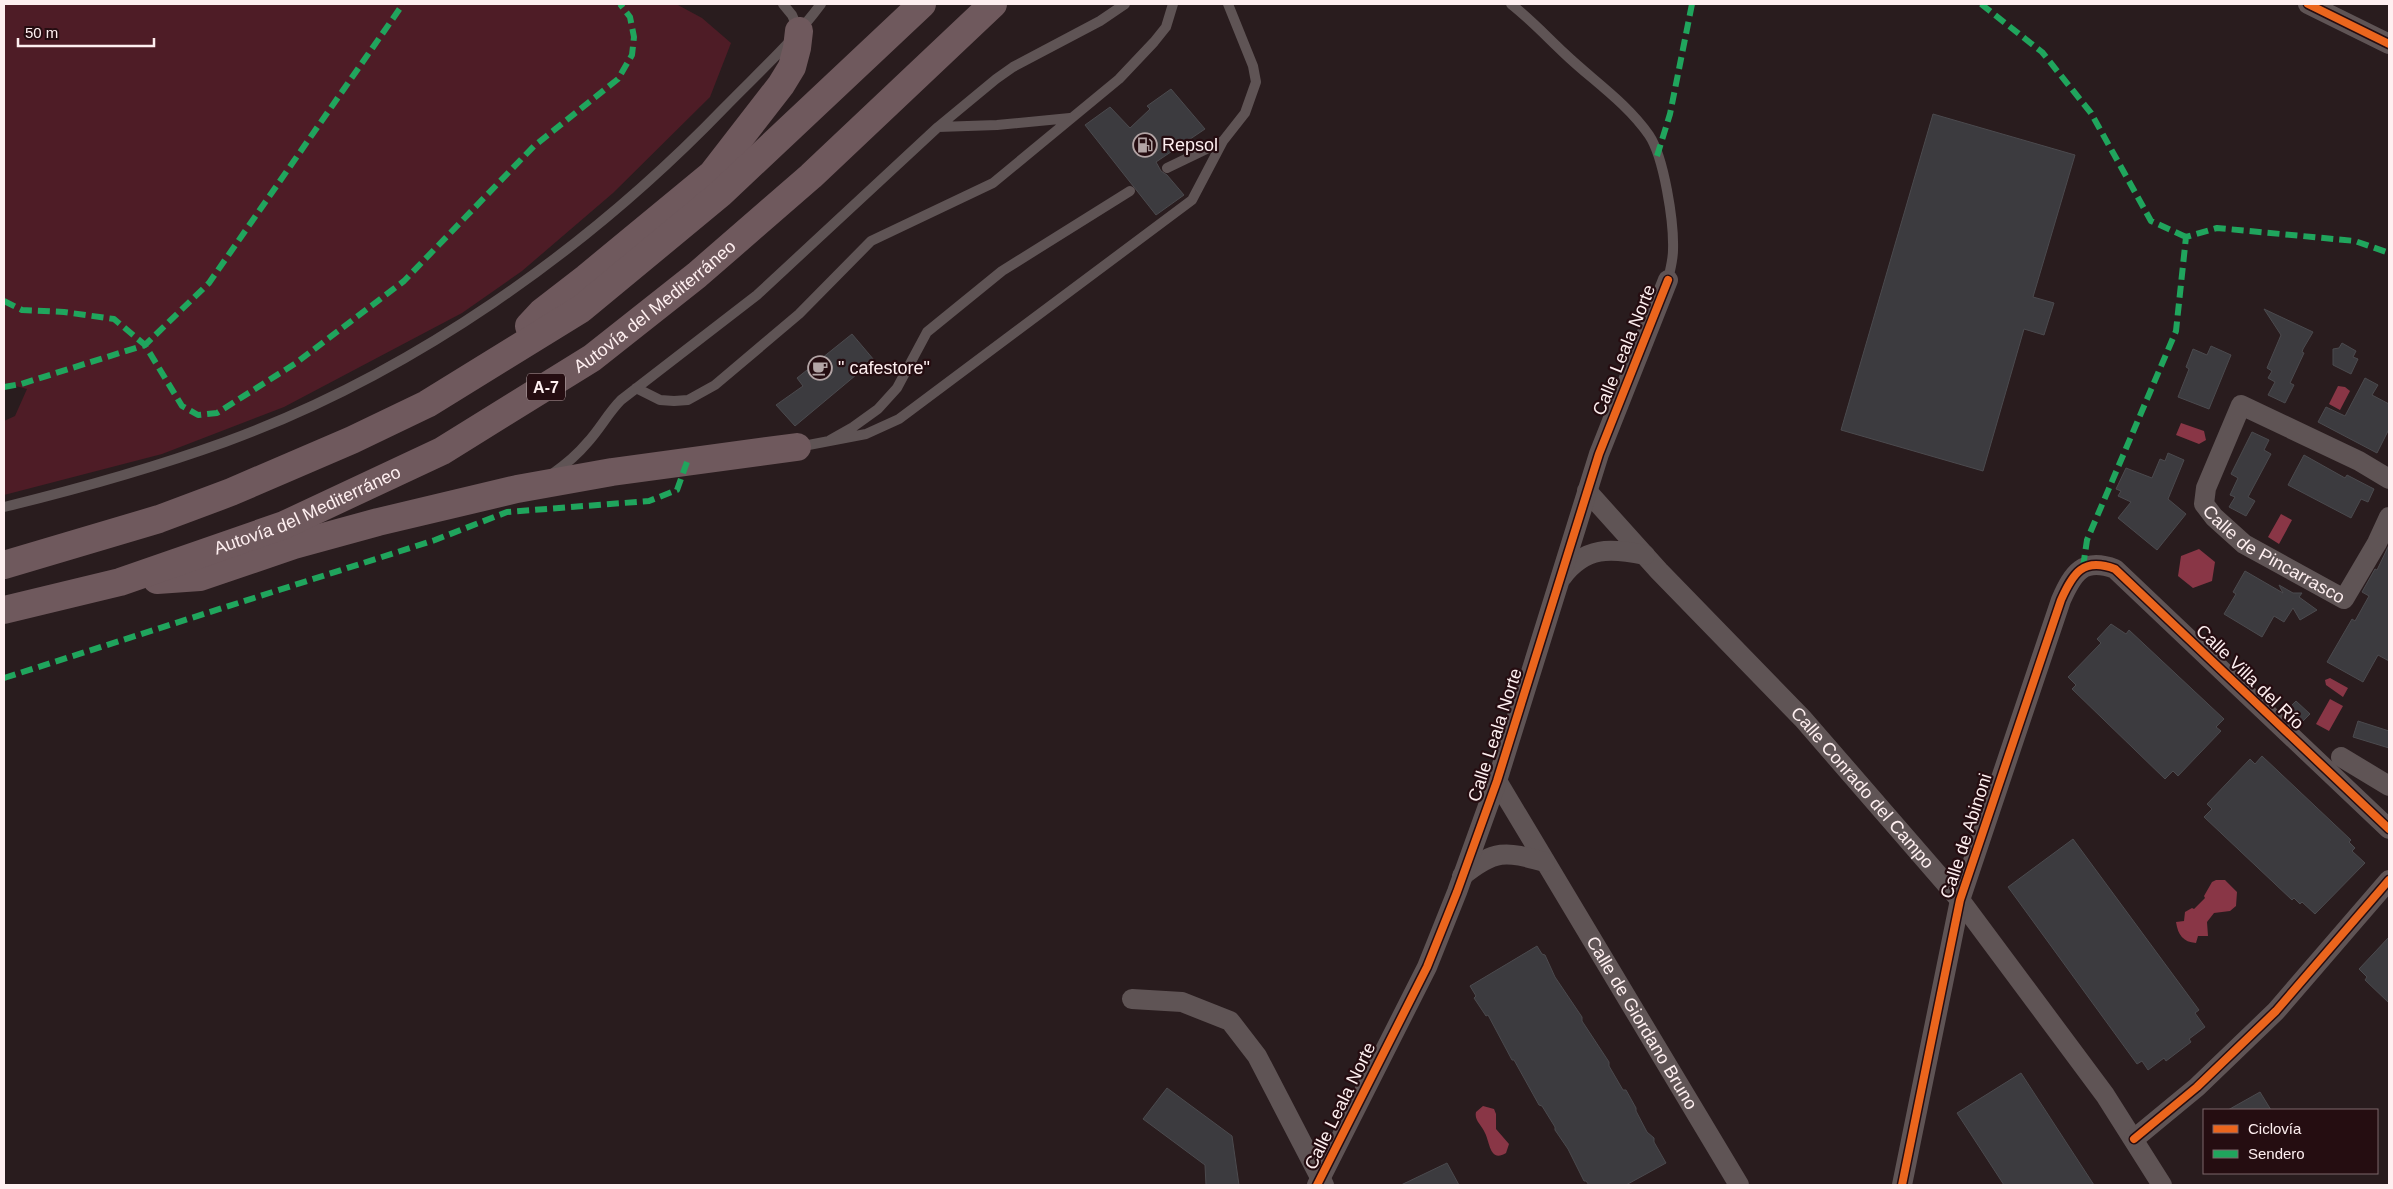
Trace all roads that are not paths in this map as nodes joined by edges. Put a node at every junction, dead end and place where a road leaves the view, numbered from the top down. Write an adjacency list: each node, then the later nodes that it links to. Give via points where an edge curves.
1 (783, 4): 11 (lane, via 792,15)
2 (808, 4): 11 (lane)
3 (821, 4): 11 (lane)
4 (922, 4): 19 (highway, via 720,194 581,308)
5 (993, 4): 33 (highway, Autovía del Mediterráneo / A-7, via 811,176 697,275 592,358 442,451 359,492 284,525)
6 (1125, 4): 14 (lane, via 1100,21 1013,67)
7 (1173, 4): 13 (lane, via 1166,27 1154,42 1118,80)
8 (1228, 4): 15 (lane, via 1253,66 1256,82 1245,113)
9 (1511, 4): 18 (lane, via 1626,108 1650,136 1663,173 1671,212 1674,251)
10 (2308, 4): 12 (street)
11 (806, 23): 19 (highway, via 792,67 781,85 712,174 542,312); 26 (lane, via 676,158 613,213 506,295 438,337 381,371 227,441 146,468)
12 (2389, 44)
13 (1070, 118): 14 (lane, via 997,126); 20 (lane, via 993,183 871,241 799,314 715,385 688,400 674,401 660,400)
14 (938, 127): 20 (lane, via 756,295)
15 (1223, 141): 16 (lane); 21 (lane, via 1192,200 1171,216 899,419 866,434)
16 (1167, 168)
17 (1130, 191): 21 (lane, via 1002,271 927,332 897,388 878,409 853,428)
18 (1668, 280): 25 (street, Calle Leala Norte)
19 (493, 363): 30 (highway, via 426,404 231,492 159,520)
20 (636, 388): 24 (lane, via 612,409 588,443 571,460 551,475)
21 (827, 441): 22 (lane)
22 (797, 447): 24 (highway, via 764,454 612,472)
23 (2389, 479): 28 (street, Calle de Pincarrasco, via 2359,461 2241,405 2206,488 2204,504 2244,544 2344,599)
24 (517, 490): 33 (highway, via 294,545 200,577)
25 (1587, 491): 29 (street, Calle Conrado del Campo); 32 (street, Calle Leala Norte)
26 (4, 507)
27 (2389, 517): 28 (street, Calle de Pincarrasco)
28 (2383, 547)
29 (1645, 556): 32 (street, via 1616,549 1590,553 1567,570); 42 (street, Calle Conrado del Campo, via 1802,720)
30 (4, 565)
31 (2083, 567): 38 (street, Calle Villa del Río, via 2102,564 2115,569); 42 (street, Calle de Abinoni, via 2071,578 2061,600)
32 (1559, 581): 36 (street, Calle Leala Norte)
33 (120, 582): 34 (highway, Autovía del Mediterráneo / A-7)
34 (4, 610)
35 (2341, 757): 37 (street)
36 (1497, 781): 39 (street, Calle de Giordano Bruno); 40 (street, Calle Leala Norte)
37 (2389, 786)
38 (2389, 829)
39 (1545, 862): 40 (street, via 1512,853 1499,854); 46 (street, Calle de Giordano Bruno)
40 (1462, 876): 45 (street, Calle Leala Norte, via 1427,967 1338,1142)
41 (2389, 880): 44 (street, via 2276,1011 2198,1087)
42 (1960, 900): 44 (street, Calle Conrado del Campo); 47 (street, Calle de Abinoni)
43 (1132, 999): 45 (street, via 1182,1002 1230,1020 1257,1056)
44 (2134, 1139): 48 (street, Calle Conrado del Campo)
45 (1321, 1183)
46 (1733, 1183)
47 (1902, 1185)
48 (2162, 1185)

